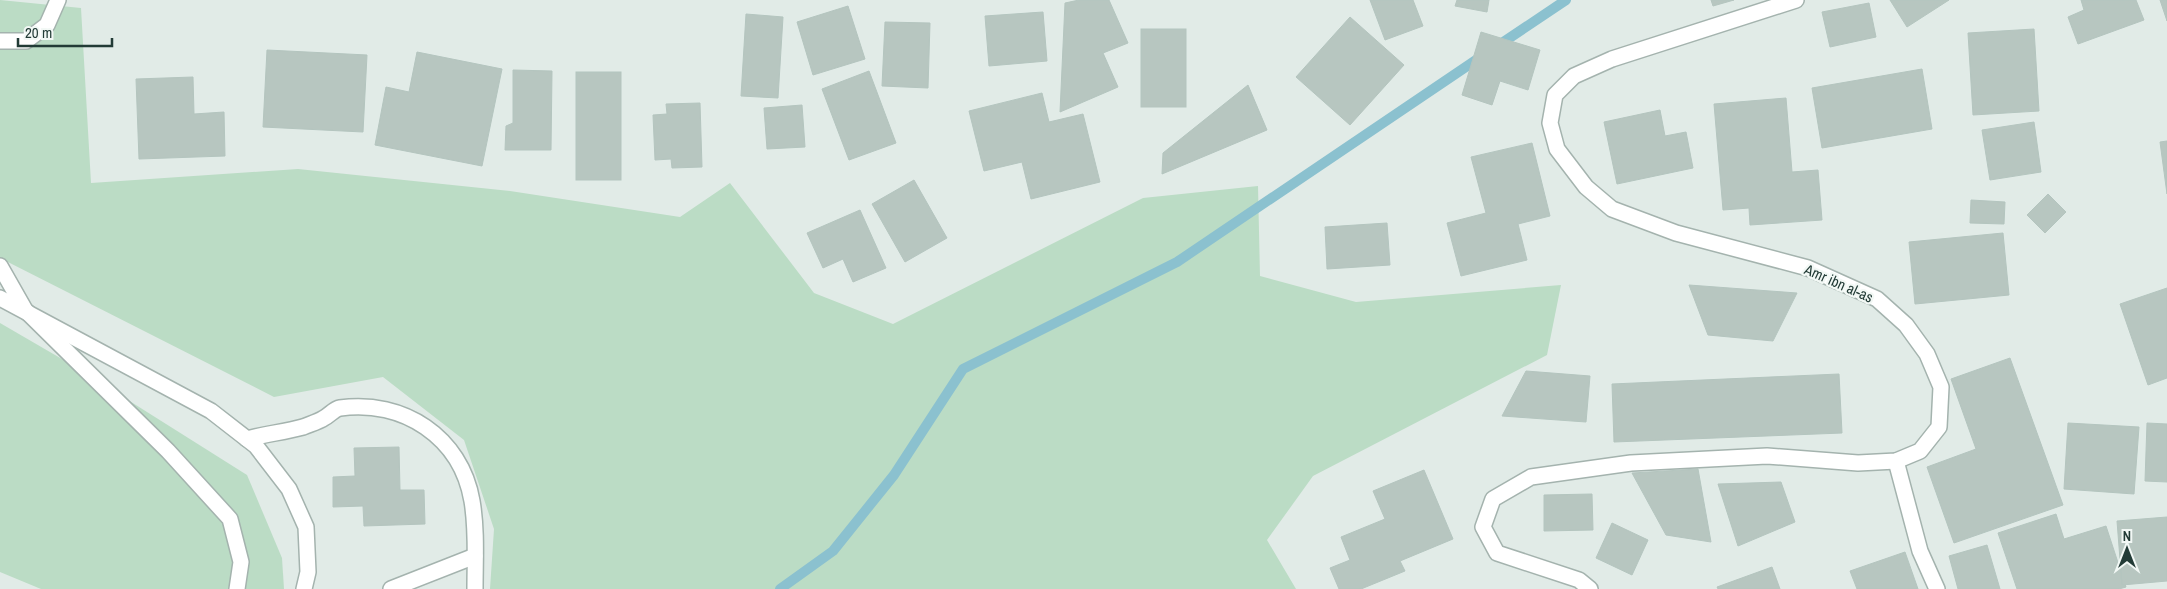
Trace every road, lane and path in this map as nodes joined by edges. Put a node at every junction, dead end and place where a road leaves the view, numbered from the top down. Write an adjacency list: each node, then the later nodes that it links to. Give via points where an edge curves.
1 (58, 0): 3 (street, via 47,25 26,41)
2 (1796, 0): 8 (street, Amr ibn al-as, via 1612,59 1574,76 1555,95 1550,123 1557,150 1586,188 1612,209 1676,233 1808,268 1877,299 1906,325 1927,354 1941,387 1939,428 1920,451)
3 (0, 41)
4 (0, 266): 6 (street)
5 (0, 298): 6 (street)
6 (25, 310): 7 (street, via 211,411); 10 (street, via 168,451 230,519 241,562)
7 (247, 439): 9 (street, via 302,427 337,409 382,408 406,414 435,434 459,463 472,500); 11 (street, via 289,489 306,527 308,572)
8 (1896, 461): 14 (street, Amr ibn al-as, via 1858,463 1767,456 1631,463 1531,478 1493,499 1483,527 1497,554 1579,580); 15 (street, via 1920,551)
9 (475, 556): 12 (street); 13 (street)
10 (237, 589)
11 (304, 589)
12 (391, 589)
13 (475, 589)
14 (1590, 589)
15 (1937, 589)

